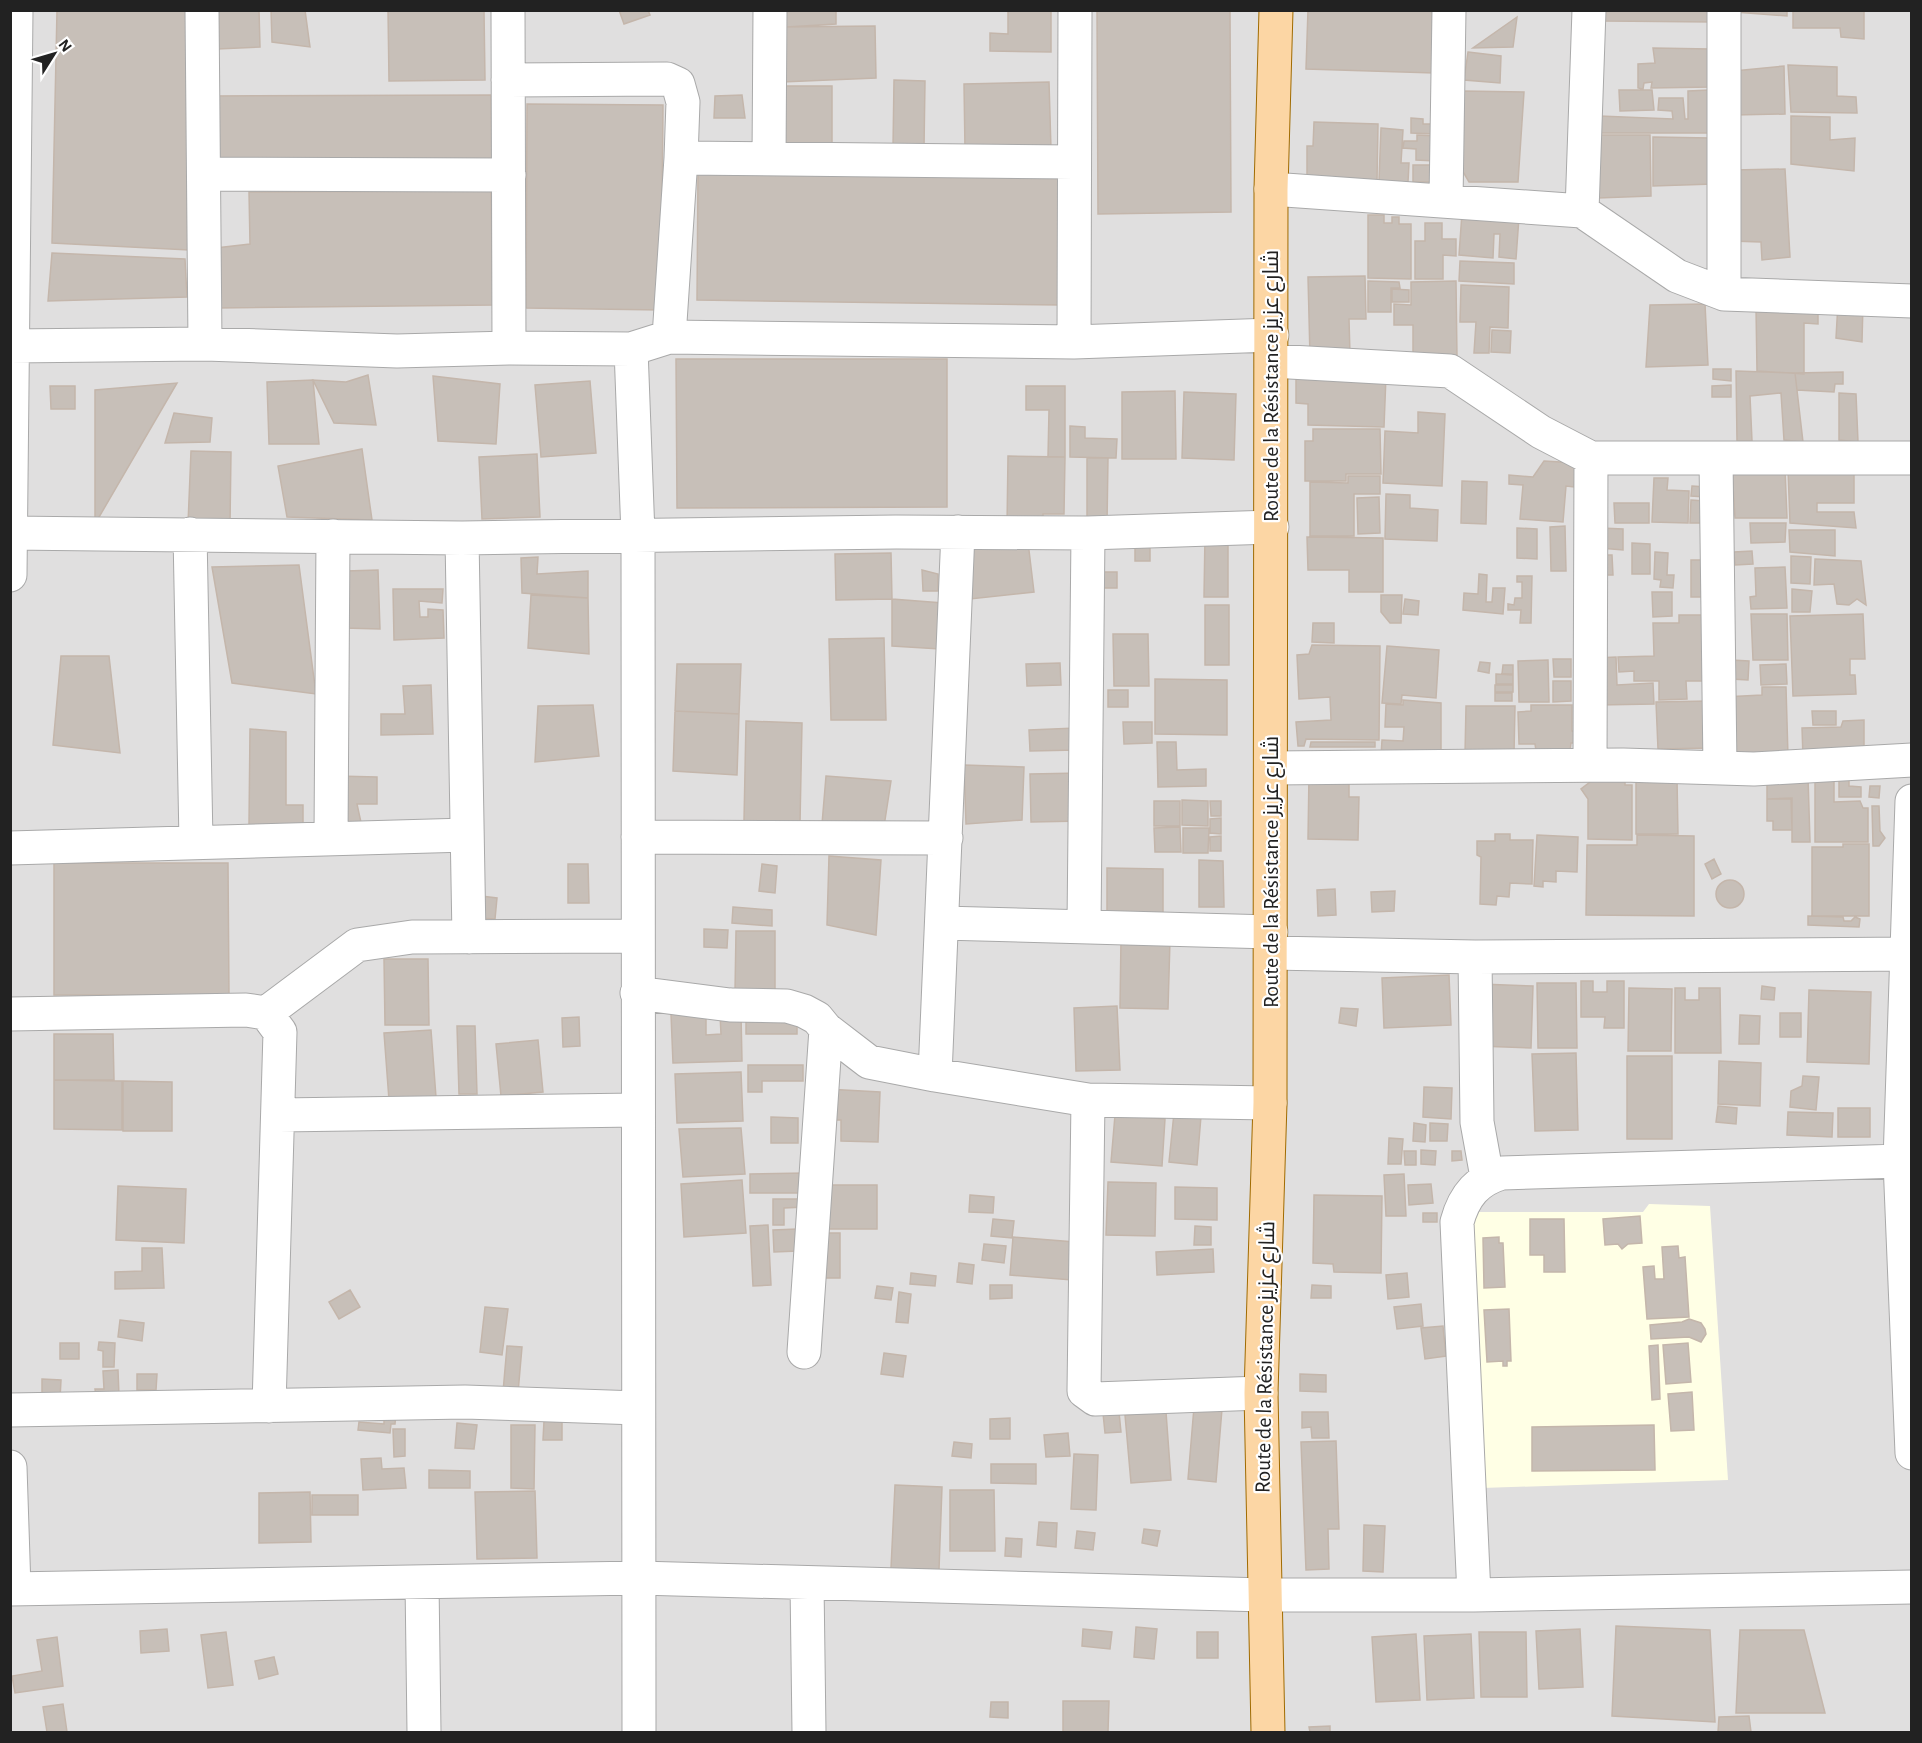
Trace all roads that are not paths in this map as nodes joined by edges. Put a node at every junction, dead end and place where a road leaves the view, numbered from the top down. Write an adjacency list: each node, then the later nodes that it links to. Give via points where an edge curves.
1 (16, 10): 24 (street)
2 (202, 10): 14 (street)
3 (508, 10): 10 (street)
4 (770, 10): 12 (street)
5 (1075, 10): 13 (street)
6 (1276, 10): 16 (main road, Route de la Résistance شارع عزيز)
7 (1449, 10): 17 (street)
8 (1589, 10): 18 (street)
9 (1724, 10): 19 (street)
10 (508, 80): 11 (street, via 667,79 678,84 683,102); 15 (street)
11 (681, 158): 12 (street); 21 (street)
12 (769, 159): 13 (street)
13 (1074, 162): 22 (street)
14 (204, 174): 15 (street); 23 (street)
15 (509, 175): 25 (street)
16 (1271, 189): 17 (street); 26 (main road, Route de la Résistance شارع عزيز)
17 (1446, 201): 18 (street)
18 (1582, 211): 19 (street, via 1677,276)
19 (1724, 294): 20 (street)
20 (1911, 301)
21 (669, 337): 22 (street); 27 (street)
22 (1074, 342): 26 (street)
23 (205, 344): 24 (street); 25 (street, via 397,351)
24 (11, 346): 34 (street)
25 (508, 348): 27 (street)
26 (1272, 348): 30 (street, via 1450,371 1541,432); 31 (main road, Route de la Résistance شارع عزيز)
27 (631, 349): 36 (street)
28 (1716, 458): 29 (street); 30 (street); 43 (street)
29 (1911, 458)
30 (1591, 459): 41 (street)
31 (1272, 527): 33 (street); 42 (main road, Route de la Résistance شارع عزيز)
32 (958, 532): 33 (street); 36 (street); 48 (street)
33 (1088, 532): 52 (street)
34 (11, 533): 35 (street); 39 (street)
35 (190, 534): 37 (street); 49 (street)
36 (638, 535): 38 (street); 47 (street)
37 (333, 537): 38 (street); 46 (street)
38 (462, 538): 45 (street)
39 (10, 575)
40 (1911, 760): 43 (street)
41 (1590, 765): 42 (street); 43 (street)
42 (1271, 768): 55 (main road, Route de la Résistance شارع عزيز)
43 (1720, 768)
44 (1911, 801): 56 (street)
45 (467, 835): 46 (street); 54 (street)
46 (331, 837): 49 (street)
47 (638, 837): 48 (street); 53 (street)
48 (946, 838): 51 (street)
49 (196, 841): 50 (street)
50 (10, 848)
51 (942, 923): 52 (street); 62 (street)
52 (1084, 927): 55 (street)
53 (637, 936): 54 (street); 58 (street)
54 (469, 937): 59 (street, via 412,937 357,945)
55 (1272, 943): 57 (street); 64 (main road, Route de la Résistance شارع عزيز)
56 (1909, 954): 57 (street); 67 (street)
57 (1474, 957): 68 (street, via 1477,1122)
58 (637, 993): 61 (street, via 730,1005 787,1006 817,1018); 65 (street)
59 (266, 1012): 60 (street); 66 (street, via 280,1032)
60 (10, 1014)
61 (826, 1029): 62 (street, via 869,1062); 69 (street)
62 (935, 1075): 63 (street)
63 (1088, 1100): 64 (street); 70 (street, via 1084,1391 1095,1399)
64 (1270, 1103): 70 (main road, Route de la Résistance شارع عزيز)
65 (637, 1110): 66 (street); 72 (street)
66 (279, 1114): 71 (street)
67 (1900, 1161): 68 (street, via 1502,1173); 74 (street)
68 (1487, 1177): 81 (street, via 1466,1198 1457,1222)
69 (804, 1352)
70 (1261, 1393): 82 (main road, Route de la Résistance شارع عزيز)
71 (269, 1406): 72 (street, via 465,1402); 73 (street)
72 (638, 1408): 76 (street)
73 (10, 1410)
74 (1911, 1453)
75 (10, 1467): 80 (street)
76 (639, 1578): 77 (street); 78 (street); 84 (street)
77 (422, 1582): 80 (street); 83 (street)
78 (807, 1583): 82 (street); 85 (street)
79 (1911, 1587): 81 (street)
80 (12, 1589)
81 (1474, 1594): 82 (street)
82 (1265, 1595): 86 (main road, Route de la Résistance شارع عزيز)
83 (424, 1732)
84 (639, 1732)
85 (809, 1732)
86 (1268, 1732)

